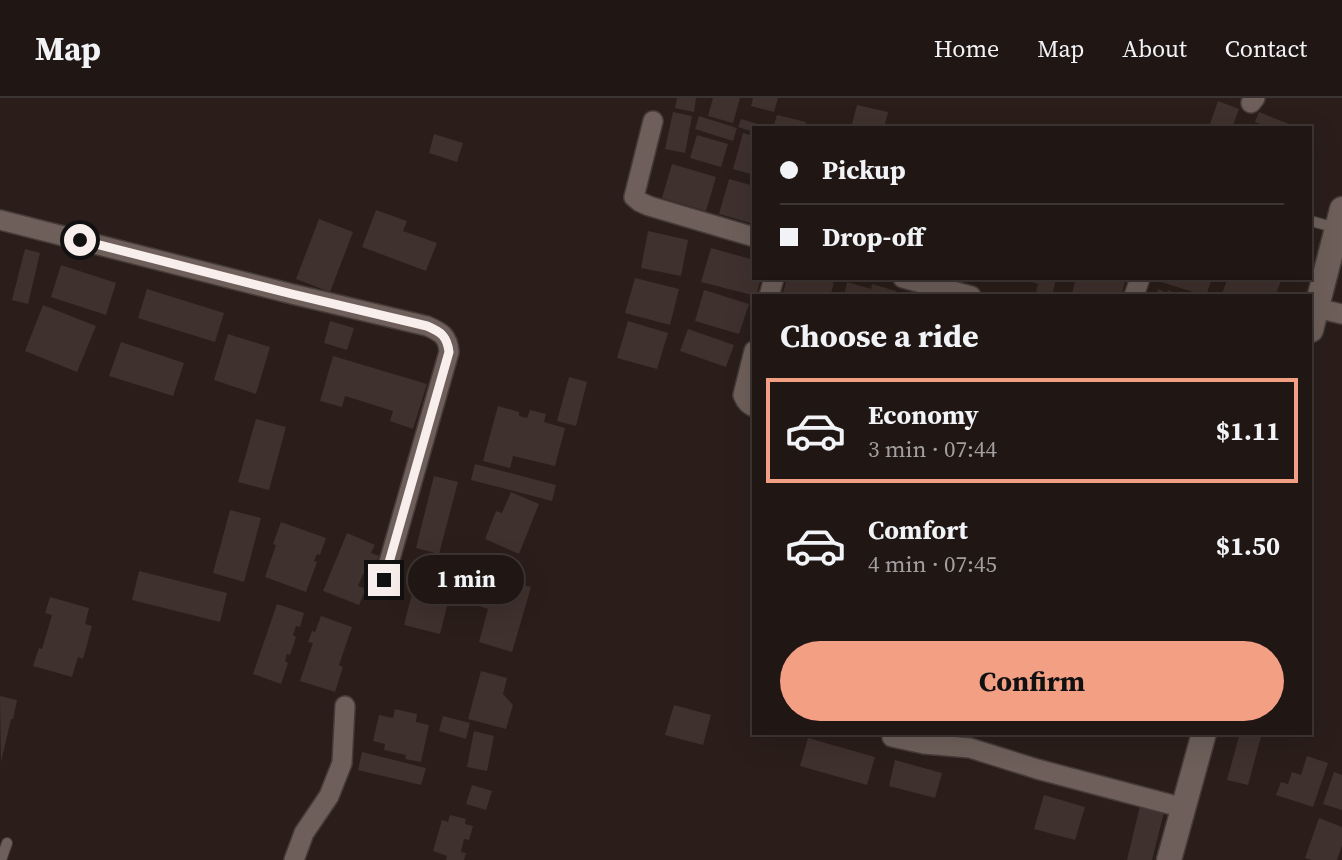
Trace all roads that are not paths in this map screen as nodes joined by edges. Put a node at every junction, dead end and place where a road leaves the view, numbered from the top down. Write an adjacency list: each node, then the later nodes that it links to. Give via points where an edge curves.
1 (653, 121): 5 (street, via 634,197 649,206)
2 (1339, 219): 4 (lane); 9 (street)
3 (0, 220): 12 (street, via 440,331 449,352)
4 (1312, 221)
5 (752, 236)
6 (911, 280): 7 (street)
7 (963, 294)
8 (1342, 314): 9 (street)
9 (1314, 319)
10 (752, 359): 11 (street, via 743,395)
11 (752, 406)
12 (384, 580)
13 (345, 706): 19 (street, via 342,763)
14 (1203, 735): 16 (street)
15 (892, 737): 16 (street, via 970,748)
16 (1184, 808): 20 (street)
17 (7, 843): 18 (lane)
18 (1, 860)
19 (294, 860)
20 (1169, 860)

